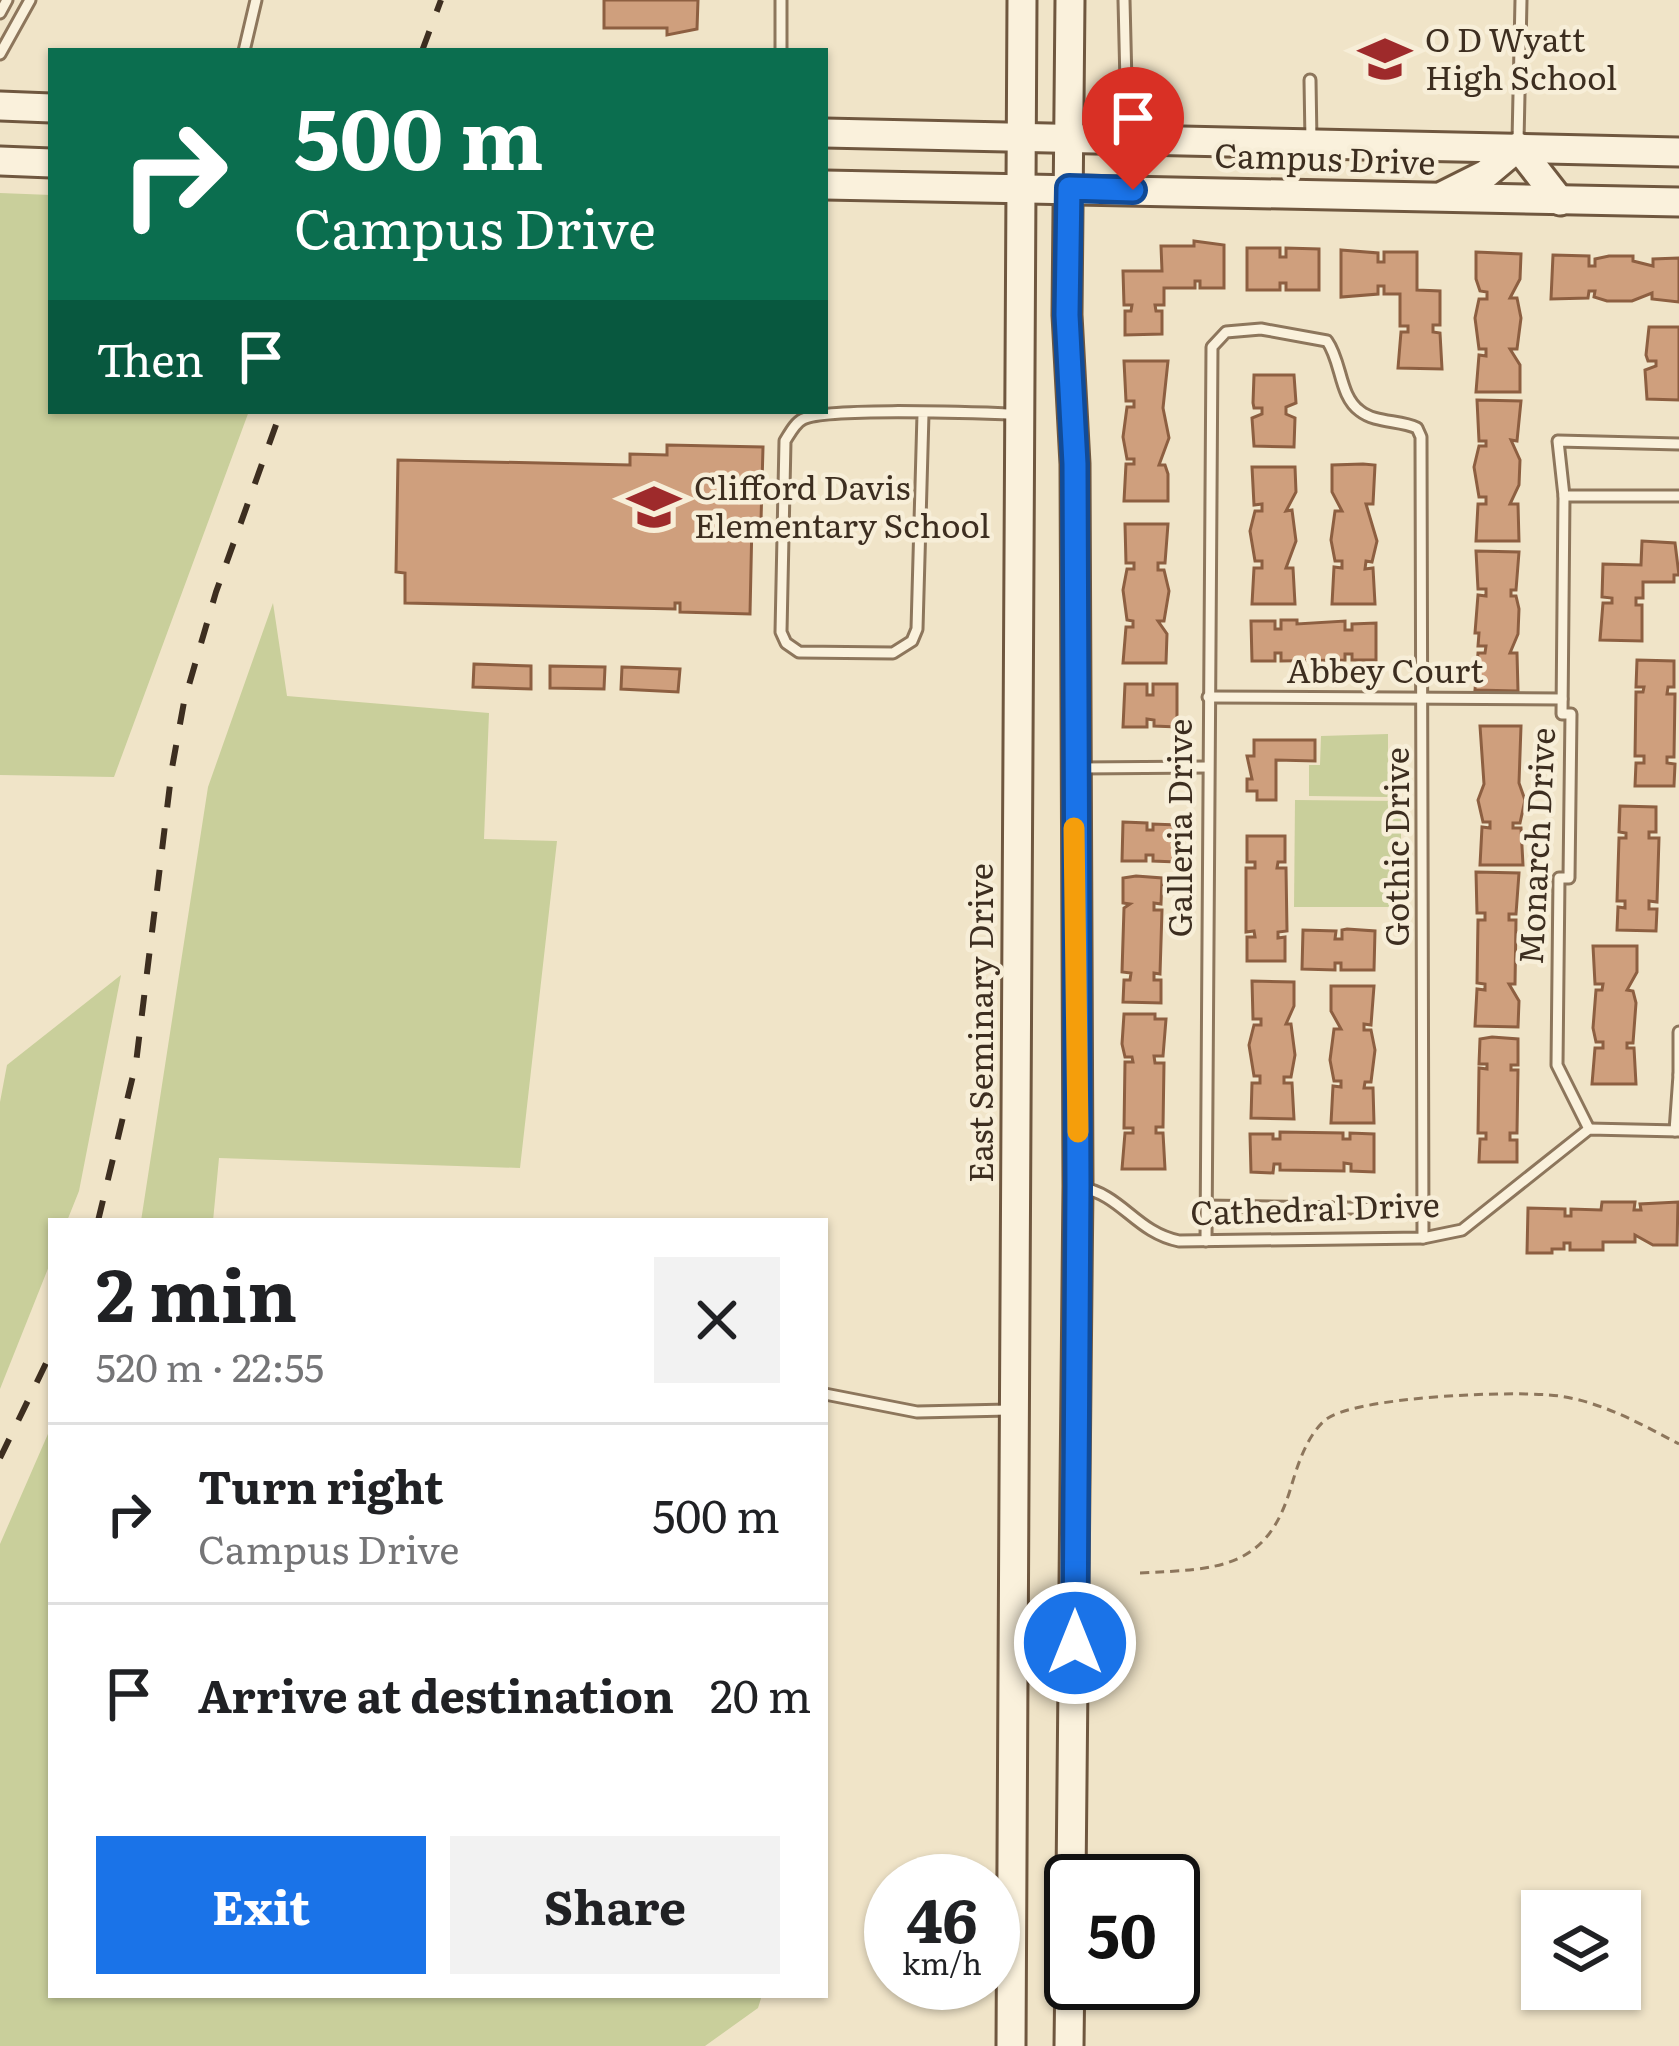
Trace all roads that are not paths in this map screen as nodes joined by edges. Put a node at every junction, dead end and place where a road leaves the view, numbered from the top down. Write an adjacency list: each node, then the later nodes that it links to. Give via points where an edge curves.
1 (7, 0): 9 (lane)
2 (30, 0): 12 (lane)
3 (256, 0): 10 (lane)
4 (781, 0): 11 (lane)
5 (1022, 0): 18 (main road, East Seminary Drive)
6 (1070, 0): 19 (main road, East Seminary Drive)
7 (1124, 0): 14 (lane)
8 (1521, 0): 21 (lane)
9 (0, 13)
10 (245, 48)
11 (782, 48)
12 (0, 54)
13 (1310, 80): 20 (lane)
14 (1126, 83)
15 (0, 106): 16 (main road)
16 (48, 108)
17 (828, 134): 18 (main road, Campus Drive)
18 (1022, 137): 19 (main road, Campus Drive); 26 (main road, East Seminary Drive)
19 (1069, 138): 20 (main road, Campus Drive); 27 (main road, East Seminary Drive)
20 (1311, 143): 21 (main road, Campus Drive)
21 (1518, 147): 22 (main road, Campus Drive); 28 (main road); 29 (main road)
22 (1679, 152)
23 (0, 161): 24 (main road)
24 (48, 163)
25 (828, 185): 26 (main road, Campus Drive)
26 (1022, 187): 27 (main road, Campus Drive); 32 (main road, East Seminary Drive)
27 (1069, 188): 28 (main road, Campus Drive); 41 (main road, East Seminary Drive, via 1075,464)
28 (1438, 198): 29 (main road, Campus Drive)
29 (1560, 201): 30 (main road, Campus Drive)
30 (1679, 202)
31 (923, 413): 31 (lane, via 818,415 800,420 785,441 781,632 799,652 893,653 912,641); 32 (lane)
32 (1020, 414): 41 (main road, East Seminary Drive)
33 (1679, 444): 35 (lane, Monarch Drive, via 1558,441)
34 (1424, 457): 37 (lane, Galleria Drive, via 1417,428 1358,411 1333,349 1317,336 1262,329 1215,339); 38 (lane, Gothic Drive)
35 (1564, 496): 36 (lane); 39 (lane, Monarch Drive)
36 (1679, 496)
37 (1208, 697): 38 (lane, Abbey Court); 40 (lane, Galleria Drive)
38 (1425, 699): 39 (lane, Abbey Court); 48 (lane, Gothic Drive)
39 (1562, 699): 44 (lane, Monarch Drive, via 1562,714 1571,714 1557,1065)
40 (1208, 767): 41 (lane); 47 (lane, Galleria Drive)
41 (1046, 768): 46 (main road, East Seminary Drive); 52 (main road, East Seminary Drive)
42 (1679, 1032): 43 (lane)
43 (1679, 1075): 45 (lane)
44 (1589, 1129): 45 (lane); 49 (lane, Cathedral Drive, via 1462,1230)
45 (1677, 1131)
46 (1078, 1186): 50 (lane, Cathedral Drive, via 1102,1190 1155,1236); 53 (main road, East Seminary Drive)
47 (1206, 1206): 48 (lane); 50 (lane, Galleria Drive)
48 (1424, 1209): 49 (lane, Gothic Drive)
49 (1423, 1238): 50 (lane, Cathedral Drive)
50 (1206, 1241)
51 (828, 1395): 52 (lane, via 917,1412)
52 (1015, 1410): 55 (main road, East Seminary Drive)
53 (1071, 1854)
54 (1069, 2010): 56 (main road, East Seminary Drive)
55 (1011, 2046)
56 (1069, 2046)

